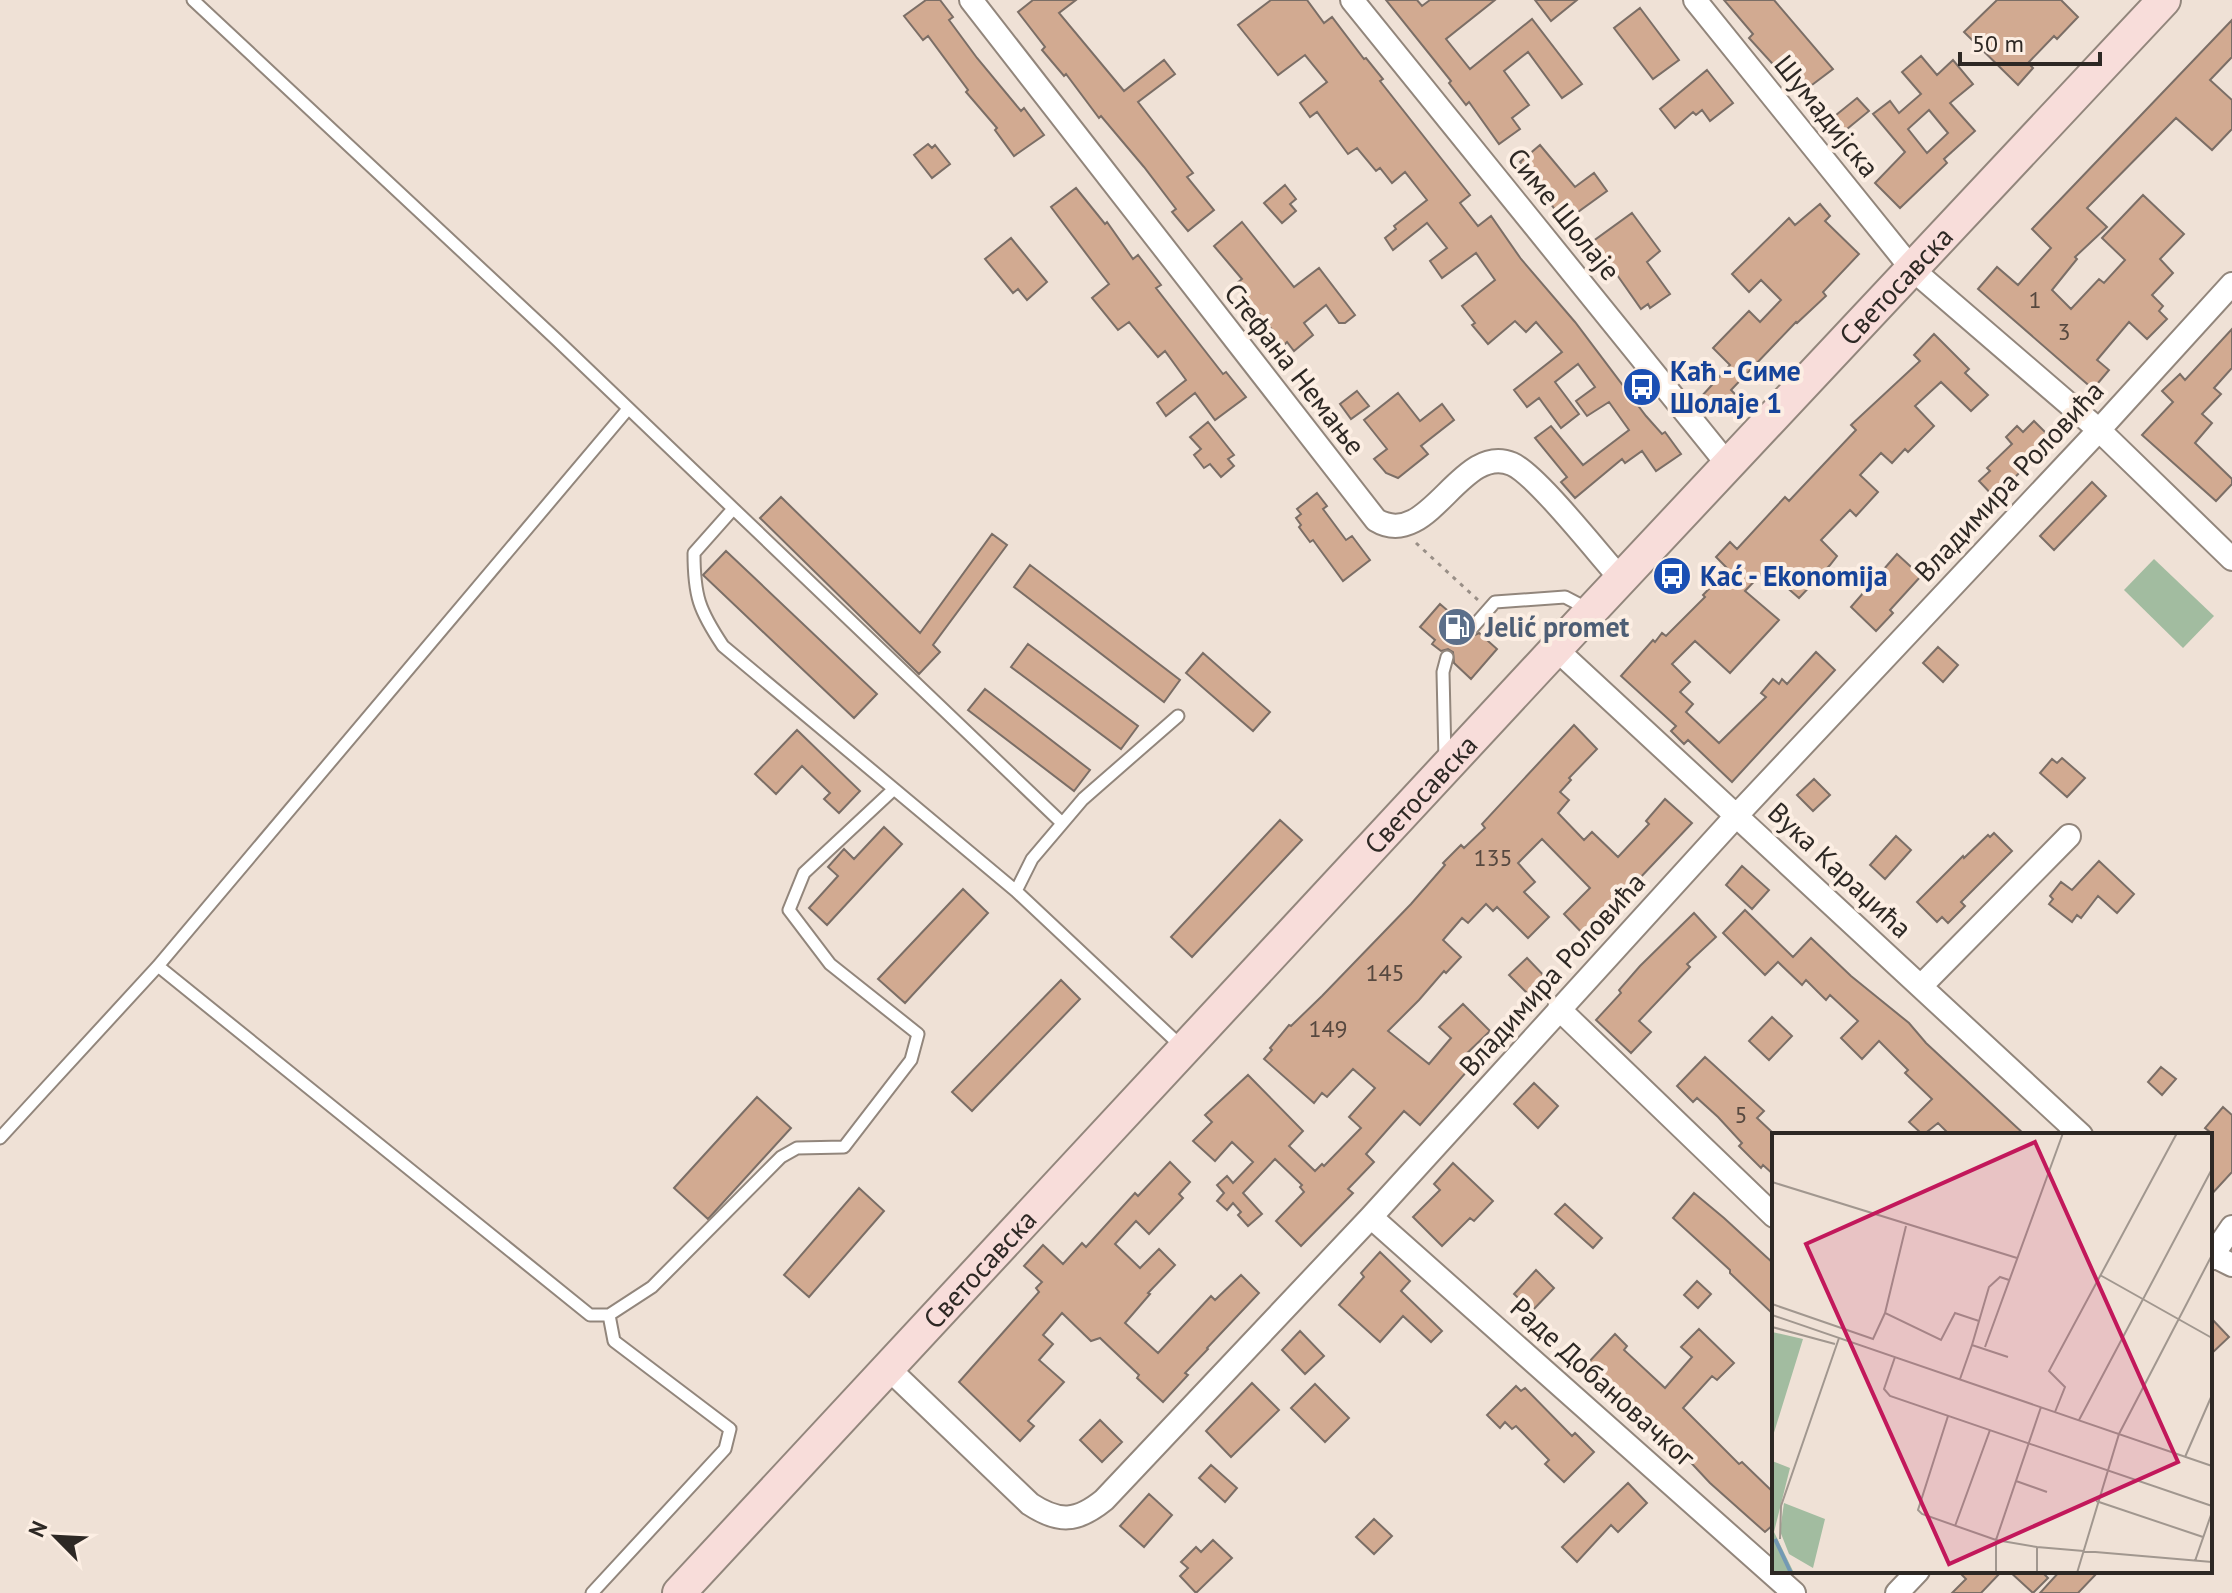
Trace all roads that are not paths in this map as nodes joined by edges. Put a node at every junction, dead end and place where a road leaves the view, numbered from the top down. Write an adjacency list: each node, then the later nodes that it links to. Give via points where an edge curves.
1 (193, 0): 8 (lane)
2 (971, 0): 13 (street, Стефана Немање, via 1369,514 1398,527 1425,512 1481,465 1496,460 1514,464)
3 (1352, 0): 10 (street, Симе Шолаје)
4 (1695, 0): 6 (street, Шумадијска)
5 (2164, 0): 6 (main road, Светосавска)
6 (1912, 269): 9 (street, Шумадијска); 10 (main road, Светосавска)
7 (2232, 284): 9 (street, Владимира Роловића)
8 (628, 409): 11 (lane); 25 (lane)
9 (2099, 430): 12 (street, Шумадијска); 21 (street, Владимира Роловића)
10 (1729, 466): 13 (main road, Светосавска)
11 (733, 509): 20 (lane, via 694,553 694,587 704,617 723,646); 22 (lane)
12 (2232, 559)
13 (1622, 580): 14 (main road, Светосавска)
14 (1591, 611): 15 (lane, via 1565,597 1495,602); 16 (main road, Светосавска)
15 (1473, 627)
16 (1556, 649): 19 (main road, Светосавска); 21 (street, Вука Караџића)
17 (1447, 657): 19 (lane)
18 (1178, 716): 22 (lane)
19 (1445, 768): 28 (main road, Светосавска)
20 (894, 789): 24 (lane); 35 (lane, via 804,873 789,910 830,964 918,1034 911,1060 844,1147 797,1148 781,1157 652,1287)
21 (1737, 815): 26 (street, Вука Караџића); 27 (street, Владимира Роловића)
22 (1062, 823): 24 (lane, via 1032,859)
23 (2069, 836): 26 (street)
24 (1016, 891): 28 (lane)
25 (158, 966): 30 (lane); 35 (lane, via 590,1315)
26 (1921, 986): 29 (street, Вука Караџића)
27 (1559, 1009): 31 (street); 32 (street, Владимира Роловића)
28 (1185, 1050): 36 (main road, Светосавска)
29 (2079, 1133)
30 (0, 1138)
31 (1772, 1214)
32 (1371, 1217): 36 (street, Владимира Роловића, via 1087,1514 1048,1515 1030,1504); 40 (street, Раде Добановачког)
33 (2232, 1227): 34 (street)
34 (2216, 1259)
35 (609, 1315): 38 (lane, via 614,1341 730,1429 725,1449)
36 (889, 1369): 39 (main road, Светосавска)
37 (1916, 1573): 41 (street)
38 (592, 1593)
39 (679, 1593)
40 (1794, 1593)
41 (1897, 1593)

